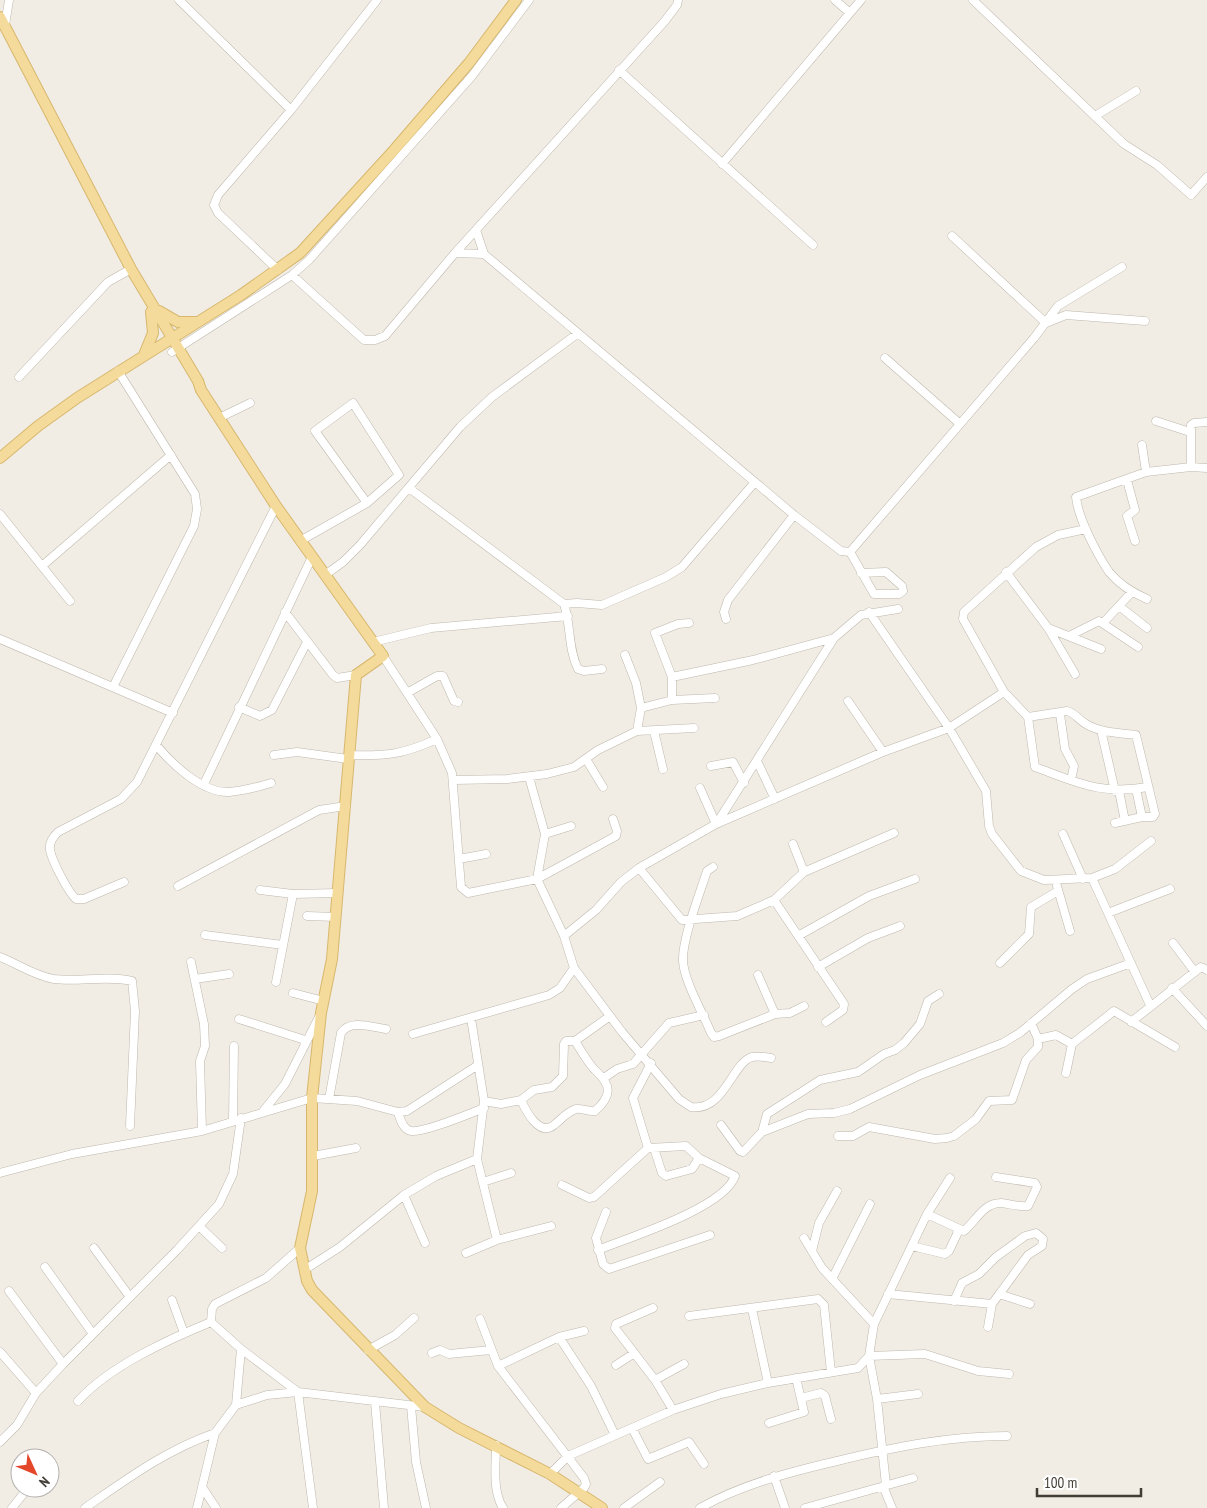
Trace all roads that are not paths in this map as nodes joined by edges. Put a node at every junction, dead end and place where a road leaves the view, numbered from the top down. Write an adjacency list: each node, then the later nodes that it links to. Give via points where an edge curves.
1 (9, 0): 11 (street)
2 (179, 0): 14 (street)
3 (377, 0): 14 (street)
4 (516, 0): 18 (main road, via 469,63)
5 (529, 0): 19 (street, via 472,76)
6 (678, 0): 12 (street, via 664,22)
7 (835, 0): 10 (street)
8 (860, 0): 10 (street)
9 (973, 0): 15 (street)
10 (850, 12): 16 (street)
11 (2, 21): 26 (main road)
12 (619, 70): 16 (street); 20 (street)
13 (1136, 90): 15 (street)
14 (291, 110): 27 (street, via 218,195 214,205 218,213)
15 (1095, 116): 17 (street, via 1124,144 1158,166 1191,195)
16 (722, 164): 22 (street)
17 (1207, 177)
18 (347, 203): 19 (street); 27 (main road, via 320,233)
19 (355, 210): 28 (street)
20 (476, 230): 23 (street); 24 (street)
21 (952, 236): 32 (street)
22 (813, 245)
23 (456, 253): 24 (street); 28 (street, via 385,336 375,340 364,340)
24 (484, 254): 33 (street)
25 (1122, 267): 32 (street, via 1058,306)
26 (132, 269): 29 (main road); 38 (street, via 108,282)
27 (278, 270): 31 (main road)
28 (292, 275): 34 (street)
29 (152, 308): 31 (main road, via 178,322); 34 (main road); 35 (main road, via 153,334)
30 (1145, 321): 32 (street, via 1066,315)
31 (197, 322): 34 (main road)
32 (1046, 323): 43 (street)
33 (577, 334): 52 (street); 53 (street, via 492,397 460,427)
34 (172, 345): 35 (main road); 40 (main road, via 192,383 201,390)
35 (144, 356): 37 (main road)
36 (885, 358): 43 (street)
37 (118, 371): 46 (street); 47 (main road, via 38,426)
38 (19, 377)
39 (250, 403): 40 (street)
40 (219, 418): 55 (main road)
41 (1156, 421): 44 (street)
42 (1207, 422): 44 (street, via 1194,423)
43 (959, 424): 61 (street)
44 (1190, 432): 48 (street)
45 (1142, 445): 50 (street)
46 (171, 456): 63 (street); 94 (street, via 195,494 194,526)
47 (0, 458)
48 (1191, 467): 49 (street); 50 (street)
49 (1207, 468)
50 (1146, 472): 51 (street)
51 (1127, 480): 58 (street, via 1076,497); 60 (street, via 1135,510 1127,516)
52 (754, 482): 57 (street); 70 (street, via 682,567 602,606)
53 (409, 488): 66 (street, via 360,545); 70 (street)
54 (366, 503): 54 (street, via 399,475 353,403 314,431); 59 (street)
55 (276, 506): 59 (main road); 103 (street)
56 (0, 514): 63 (street)
57 (794, 515): 61 (street, via 841,550); 76 (street, via 728,600 724,612)
58 (1086, 529): 64 (street, via 1058,535); 67 (street, via 1110,572)
59 (300, 541): 62 (main road)
60 (1135, 541)
61 (850, 552): 65 (street)
62 (312, 557): 66 (main road); 73 (street)
63 (42, 566): 69 (street)
64 (1006, 572): 79 (street); 95 (street, via 962,616)
65 (861, 573): 65 (street, via 874,594 899,594 903,591 902,586 886,572)
66 (325, 575): 85 (main road)
67 (1131, 593): 68 (street); 71 (street)
68 (1147, 599)
69 (70, 600)
70 (564, 604): 75 (street)
71 (1119, 606): 77 (street); 80 (street)
72 (898, 609): 74 (street)
73 (285, 612): 84 (street); 101 (street)
74 (869, 612): 82 (street, via 852,620); 107 (street)
75 (568, 616): 85 (street, via 432,628); 90 (street, via 573,659 578,669)
76 (726, 620)
77 (1104, 622): 81 (street, via 1096,622); 86 (street)
78 (689, 623): 93 (street, via 655,633)
79 (1048, 628): 81 (street); 91 (street)
80 (1147, 628)
81 (1069, 636): 87 (street)
82 (834, 638): 93 (street); 117 (street)
83 (0, 639): 94 (street)
84 (307, 642): 92 (street, via 332,676); 101 (street, via 272,710 260,716)
85 (374, 642): 89 (main road)
86 (1138, 647)
87 (1101, 649)
88 (625, 655): 102 (street, via 636,682)
89 (383, 656): 92 (main road); 96 (street)
90 (602, 669)
91 (1075, 674)
92 (356, 675): 115 (main road)
93 (672, 677): 98 (street)
94 (113, 688): 103 (street)
95 (1004, 692): 105 (street); 107 (street)
96 (407, 693): 100 (street, via 437,676 443,676 451,696); 111 (street)
97 (714, 698): 98 (street)
98 (672, 700): 102 (street)
99 (848, 701): 113 (street)
100 (458, 702)
101 (239, 707): 125 (street)
102 (641, 708): 109 (street)
103 (173, 713): 112 (street)
104 (1060, 714): 105 (street); 108 (street, via 1071,712 1086,724); 122 (street, via 1065,749 1074,766)
105 (1028, 718): 122 (street, via 1035,767)
106 (694, 728): 110 (street)
107 (949, 728): 113 (street); 153 (street, via 986,791 989,826 997,842 1021,870 1044,880)
108 (1101, 730): 127 (street, via 1136,735); 130 (street)
109 (637, 731): 110 (street); 116 (street)
110 (654, 731): 119 (street)
111 (436, 739): 115 (street, via 414,750 386,756); 121 (street, via 447,757)
112 (156, 745): 125 (street, via 186,776); 154 (street, via 137,782 121,799 58,832 51,840 50,850 70,894 76,899 84,899)
113 (883, 752): 131 (street)
114 (274, 755): 115 (street, via 297,752)
115 (348, 757): 132 (main road)
116 (586, 759): 120 (street, via 574,767); 126 (street)
117 (757, 761): 124 (street); 131 (street)
118 (711, 766): 124 (street, via 732,762)
119 (663, 769)
120 (529, 777): 121 (street); 140 (street)
121 (454, 780): 145 (street)
122 (1070, 780): 130 (street, via 1093,788)
123 (271, 783): 125 (street, via 229,792)
124 (744, 783): 137 (street)
125 (204, 784)
126 (603, 787)
127 (1148, 787): 129 (street); 133 (street, via 1156,814)
128 (700, 788): 137 (street)
129 (1136, 789): 130 (street); 133 (street)
130 (1117, 791): 135 (street)
131 (775, 799): 137 (street)
132 (346, 806): 155 (street, via 319,810); 159 (main road)
133 (1142, 817): 135 (street)
134 (613, 819): 152 (street, via 616,836)
135 (1124, 821): 136 (street)
136 (1115, 822)
137 (716, 824): 147 (street)
138 (571, 826): 140 (street)
139 (894, 833): 148 (street)
140 (545, 834): 152 (street)
141 (1063, 834): 151 (street)
142 (1152, 841): 149 (street, via 1115,869)
143 (794, 844): 148 (street)
144 (486, 854): 145 (street)
145 (459, 859): 152 (street, via 461,887 468,893)
146 (713, 867): 165 (street, via 707,871)
147 (639, 868): 165 (street, via 680,918); 169 (street)
148 (804, 872): 161 (street)
149 (1092, 878): 151 (street); 162 (street)
150 (916, 879): 170 (street, via 869,896)
151 (1083, 879): 153 (street)
152 (537, 880): 169 (street)
153 (1057, 880): 158 (street)
154 (124, 882)
155 (178, 886)
156 (1170, 889): 162 (street)
157 (260, 890): 160 (street)
158 (1058, 891): 167 (street); 175 (street, via 1031,907 1029,934)
159 (338, 893): 160 (street); 164 (main road)
160 (293, 894): 172 (street)
161 (774, 900): 165 (street, via 737,916); 170 (street)
162 (1108, 913): 176 (street)
163 (307, 916): 164 (street)
164 (336, 917): 188 (main road)
165 (691, 921): 193 (street, via 683,960)
166 (900, 926): 177 (street, via 868,938)
167 (1070, 931)
168 (205, 935): 172 (street)
169 (564, 936): 178 (street)
170 (798, 936): 177 (street)
171 (1172, 943): 180 (street)
172 (283, 944): 184 (street)
173 (0, 957): 224 (street, via 52,978 132,981 135,1011)
174 (191, 962): 183 (street)
175 (1000, 963)
176 (1131, 963): 189 (street); 199 (street, via 1087,980)
177 (818, 967): 197 (street, via 845,1006)
178 (574, 968): 194 (street); 195 (street, via 560,988 549,995)
179 (1207, 970): 180 (street, via 1201,967)
180 (1194, 972): 185 (street)
181 (229, 974): 183 (street)
182 (758, 974): 192 (street)
183 (195, 979): 225 (street, via 204,1024 205,1046 200,1060)
184 (276, 982)
185 (1172, 988): 189 (street); 200 (street)
186 (292, 993): 188 (street)
187 (939, 994): 226 (street, via 928,1001 920,1024 904,1043 858,1072 820,1080 800,1091 767,1114)
188 (324, 1001): 191 (main road)
189 (1150, 1005): 198 (street)
190 (804, 1006): 192 (street)
191 (322, 1013): 204 (street); 215 (main road)
192 (775, 1014): 193 (street, via 714,1037)
193 (704, 1015): 209 (street, via 669,1023)
194 (610, 1016): 205 (street); 209 (street)
195 (471, 1018): 202 (street); 212 (street)
196 (239, 1019): 204 (street)
197 (826, 1022)
198 (1130, 1022): 206 (street, via 1111,1011); 208 (street)
199 (1031, 1023): 203 (street); 226 (street, via 1003,1043 920,1076 850,1109 808,1114)
200 (1207, 1026)
201 (386, 1029): 216 (street, via 351,1024 345,1027 341,1033)
202 (413, 1034)
203 (1038, 1039): 206 (street, via 1056,1035); 227 (street, via 1038,1047 1026,1060 1012,1100 989,1101 976,1119 954,1136 935,1139 869,1127 853,1136)
204 (305, 1040): 219 (street, via 285,1084)
205 (575, 1041): 214 (street); 217 (street, via 564,1044 564,1071 558,1083 534,1090)
206 (1072, 1044): 213 (street)
207 (234, 1046): 222 (street)
208 (1175, 1048)
209 (643, 1055): 211 (street); 214 (street, via 633,1064)
210 (771, 1058): 211 (street, via 751,1057 744,1061 720,1094 706,1106 698,1108 680,1099)
211 (651, 1063): 229 (street, via 634,1098)
212 (478, 1065): 218 (street); 220 (street, via 407,1111)
213 (1066, 1073)
214 (604, 1078): 217 (street, via 608,1087 607,1097 595,1111 577,1109 547,1128 529,1117)
215 (312, 1098): 216 (street); 219 (street); 230 (main road)
216 (329, 1099): 220 (street, via 357,1101)
217 (521, 1100): 218 (street)
218 (484, 1105): 220 (street, via 426,1129 410,1131 404,1128); 232 (street)
219 (263, 1112): 221 (street)
220 (398, 1112)
221 (241, 1118): 222 (street); 244 (street, via 233,1174 219,1204)
222 (233, 1120): 225 (street)
223 (721, 1125): 226 (street, via 743,1152)
224 (130, 1126)
225 (202, 1130): 233 (street, via 72,1154)
226 (762, 1132)
227 (838, 1136)
228 (356, 1148): 230 (street)
229 (651, 1148): 231 (street, via 686,1146); 231 (street, via 666,1176 692,1169); 238 (street, via 594,1197 589,1198)
230 (313, 1156): 254 (main road, via 312,1192)
231 (699, 1158): 255 (street, via 733,1174 734,1179 724,1191 699,1210)
232 (477, 1159): 237 (street); 240 (street, via 436,1176)
233 (0, 1173)
234 (511, 1173): 237 (street)
235 (996, 1176): 246 (street, via 1035,1183 1037,1187 1031,1203 1026,1206 991,1205 964,1231)
236 (950, 1178): 243 (street)
237 (483, 1182): 249 (street)
238 (562, 1185)
239 (837, 1191): 256 (street, via 819,1223)
240 (404, 1195): 250 (street); 259 (street, via 340,1247)
241 (870, 1204): 260 (street)
242 (606, 1212): 255 (street, via 596,1238)
243 (927, 1214): 246 (street); 251 (street)
244 (200, 1226): 253 (street); 264 (street)
245 (551, 1226): 249 (street)
246 (959, 1230): 251 (street, via 945,1254)
247 (710, 1235): 255 (street, via 609,1269 603,1264)
248 (804, 1238): 256 (street)
249 (497, 1240): 257 (street)
250 (425, 1243)
251 (912, 1246): 262 (street)
252 (94, 1248): 264 (street)
253 (222, 1248)
254 (300, 1248): 259 (main road); 274 (street, via 266,1278 215,1304)
255 (598, 1250)
256 (812, 1251): 260 (street)
257 (466, 1253)
258 (45, 1267): 278 (street)
259 (304, 1270): 282 (main road, via 312,1290)
260 (832, 1279): 275 (street)
261 (9, 1291): 288 (street)
262 (888, 1294): 266 (street); 275 (street)
263 (999, 1294): 266 (street, via 1028,1255 1042,1246 1040,1235 1025,1236 979,1274 962,1283); 267 (street); 268 (street)
264 (130, 1296): 278 (street)
265 (172, 1300): 279 (street)
266 (954, 1301): 267 (street)
267 (992, 1304): 276 (street)
268 (1030, 1304)
269 (653, 1308): 286 (street, via 615,1326)
270 (752, 1309): 271 (street); 292 (street, via 822,1301); 296 (street)
271 (689, 1316)
272 (414, 1318): 282 (street)
273 (480, 1320): 283 (street)
274 (211, 1322): 279 (street); 281 (street)
275 (874, 1324): 287 (street)
276 (988, 1327)
277 (584, 1330): 280 (street)
278 (93, 1334): 288 (street)
279 (184, 1334): 302 (street, via 123,1366)
280 (559, 1337): 291 (street); 312 (street, via 591,1386)
281 (241, 1349): 297 (street); 304 (street)
282 (368, 1350): 306 (main road)
283 (491, 1350): 285 (street, via 449,1354 440,1350); 291 (street)
284 (0, 1352): 298 (street)
285 (432, 1353)
286 (633, 1354): 290 (street); 295 (street)
287 (869, 1356): 292 (street, via 858,1368); 293 (street, via 925,1354 978,1371); 301 (street)
288 (63, 1364): 298 (street)
289 (684, 1364): 295 (street)
290 (616, 1365)
291 (498, 1366): 317 (street)
292 (831, 1372): 294 (street)
293 (1009, 1374)
294 (796, 1378): 296 (street); 300 (street)
295 (655, 1380): 307 (street)
296 (768, 1382): 307 (street)
297 (298, 1392): 303 (street); 304 (street, via 267,1395); 331 (street)
298 (36, 1393): 314 (street, via 17,1426)
299 (918, 1394): 301 (street)
300 (801, 1398): 308 (street, via 824,1396); 309 (street, via 805,1409 802,1414)
301 (877, 1399): 316 (street)
302 (78, 1401)
303 (375, 1402): 305 (street); 332 (street)
304 (236, 1405): 311 (street)
305 (411, 1406): 306 (street); 333 (street, via 416,1462)
306 (425, 1407): 315 (main road)
307 (673, 1410): 310 (street)
308 (832, 1419)
309 (769, 1423)
310 (632, 1428): 312 (street); 318 (street, via 648,1458 689,1442)
311 (215, 1434): 324 (street); 328 (street, via 187,1442 154,1460)
312 (615, 1435): 317 (street)
313 (1007, 1436): 316 (street, via 941,1439)
314 (0, 1442)
315 (496, 1445): 319 (main road); 334 (street, via 496,1481)
316 (883, 1450): 320 (street); 323 (street)
317 (568, 1456): 319 (street); 325 (street, via 586,1484)
318 (704, 1464)
319 (550, 1474): 325 (main road)
320 (774, 1476): 338 (street); 339 (street)
321 (913, 1478): 323 (street)
322 (660, 1482): 337 (street)
323 (884, 1486): 340 (street); 341 (street)
324 (202, 1487): 329 (street); 330 (street)
325 (578, 1492): 335 (street); 336 (main road)
326 (20, 1498): 327 (street)
327 (12, 1508)
328 (85, 1508)
329 (197, 1508)
330 (216, 1508)
331 (313, 1508)
332 (384, 1508)
333 (426, 1508)
334 (503, 1508)
335 (561, 1508)
336 (602, 1508)
337 (624, 1508)
338 (700, 1508)
339 (785, 1508)
340 (805, 1508)
341 (892, 1508)

